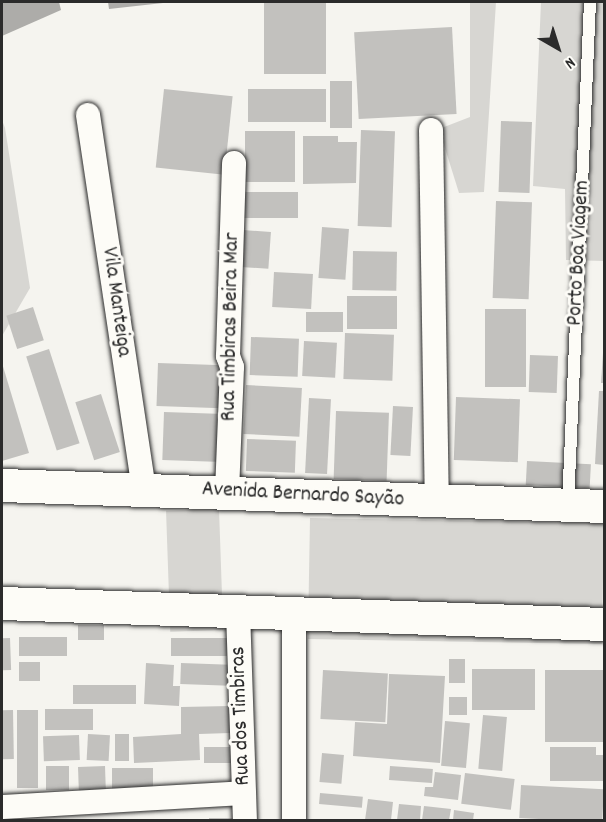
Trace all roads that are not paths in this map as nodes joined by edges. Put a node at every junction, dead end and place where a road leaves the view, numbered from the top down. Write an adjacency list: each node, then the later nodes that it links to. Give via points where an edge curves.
1 (590, 2): 9 (lane, Porto Boa Viagem)
2 (88, 115): 6 (street, Vila Manteiga)
3 (431, 130): 8 (street)
4 (234, 163): 7 (street, Rua Timbiras Beira Mar)
5 (2, 485): 6 (street, Avenida Bernardo Sayão)
6 (144, 489): 7 (street, Avenida Bernardo Sayão)
7 (227, 492): 8 (street, Avenida Bernardo Sayão)
8 (437, 501): 9 (street, Avenida Bernardo Sayão)
9 (568, 506): 10 (street, Avenida Bernardo Sayão)
10 (604, 506)
11 (2, 603): 12 (street)
12 (238, 611): 13 (street); 15 (street, Rua dos Timbiras)
13 (294, 614): 14 (street); 18 (street)
14 (604, 624)
15 (244, 793): 16 (street); 17 (street, Rua dos Timbiras)
16 (2, 807)
17 (245, 820)
18 (294, 820)

